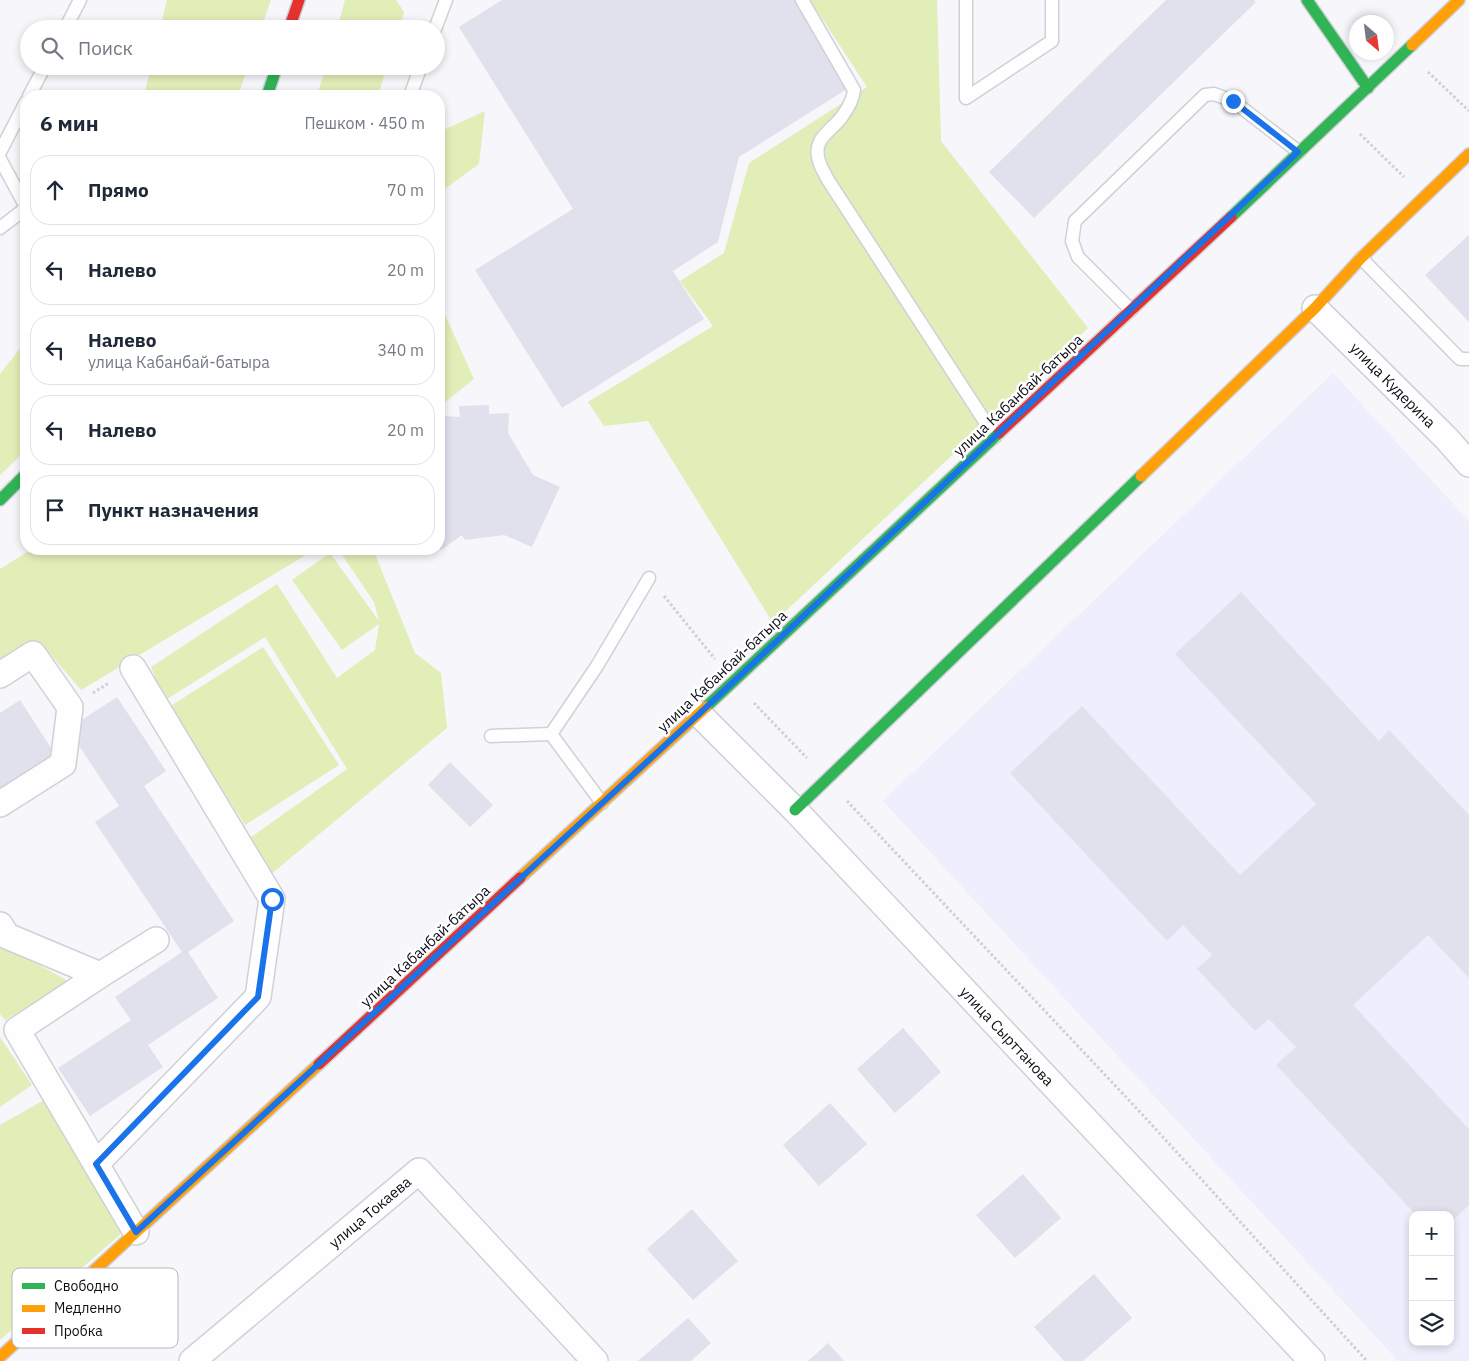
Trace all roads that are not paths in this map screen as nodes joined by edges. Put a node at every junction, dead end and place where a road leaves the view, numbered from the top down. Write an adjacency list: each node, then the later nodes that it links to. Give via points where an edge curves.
1 (80, 0): 9 (lane)
2 (299, 0): 10 (main road)
3 (446, 0): 11 (lane)
4 (802, 0): 31 (lane, via 854,90 854,98 841,118 824,135 818,147 818,160)
5 (966, 0): 6 (lane, via 966,98 1052,42)
6 (1052, 0)
7 (1307, 0): 15 (main road)
8 (1459, 0): 15 (main road, улица Кабанбай-батыра)
9 (70, 20)
10 (293, 20)
11 (438, 20)
12 (40, 75): 16 (lane)
13 (274, 75): 17 (main road)
14 (418, 75): 18 (lane)
15 (1368, 88): 21 (main road, улица Кабанбай-батыра)
16 (32, 90)
17 (269, 90)
18 (412, 90)
19 (20, 114): 20 (lane)
20 (0, 152)
21 (1298, 152): 29 (main road, улица Кабанбай-батыра); 29 (lane, via 1233,101 1214,94 1205,95 1075,222 1072,241 1078,257)
22 (1469, 154): 27 (main road)
23 (0, 159): 24 (lane)
24 (20, 196)
25 (20, 212): 26 (lane)
26 (0, 228)
27 (1362, 258): 28 (main road); 30 (lane, via 1460,359)
28 (1315, 308): 32 (street, улица Кудерина); 43 (main road)
29 (1131, 310): 31 (main road, улица Кабанбай-батыра)
30 (1469, 359)
31 (995, 437): 38 (main road, улица Кабанбай-батыра)
32 (1469, 464)
33 (20, 480): 34 (main road)
34 (0, 500)
35 (650, 578): 39 (lane)
36 (133, 668): 47 (street, via 272,899 258,997)
37 (0, 675): 42 (street, via 34,654 70,707 62,764)
38 (699, 714): 41 (main road, улица Кабанбай-батыра); 43 (street, улица Сырттанова)
39 (551, 734): 40 (lane); 41 (lane)
40 (491, 736)
41 (602, 803): 48 (main road, улица Кабанбай-батыра)
42 (0, 804)
43 (795, 810): 54 (street, улица Сырттанова)
44 (0, 925): 46 (street, via 7,936)
45 (156, 940): 46 (street)
46 (100, 975): 47 (street, via 17,1030)
47 (96, 1164): 48 (street)
48 (136, 1232): 49 (main road, улица Кабанбай-батыра)
49 (97, 1268)
50 (12, 1346): 51 (main road, улица Кабанбай-батыра)
51 (0, 1357)
52 (192, 1361): 53 (street, улица Токаева, via 419,1171)
53 (595, 1361)
54 (1312, 1361)

